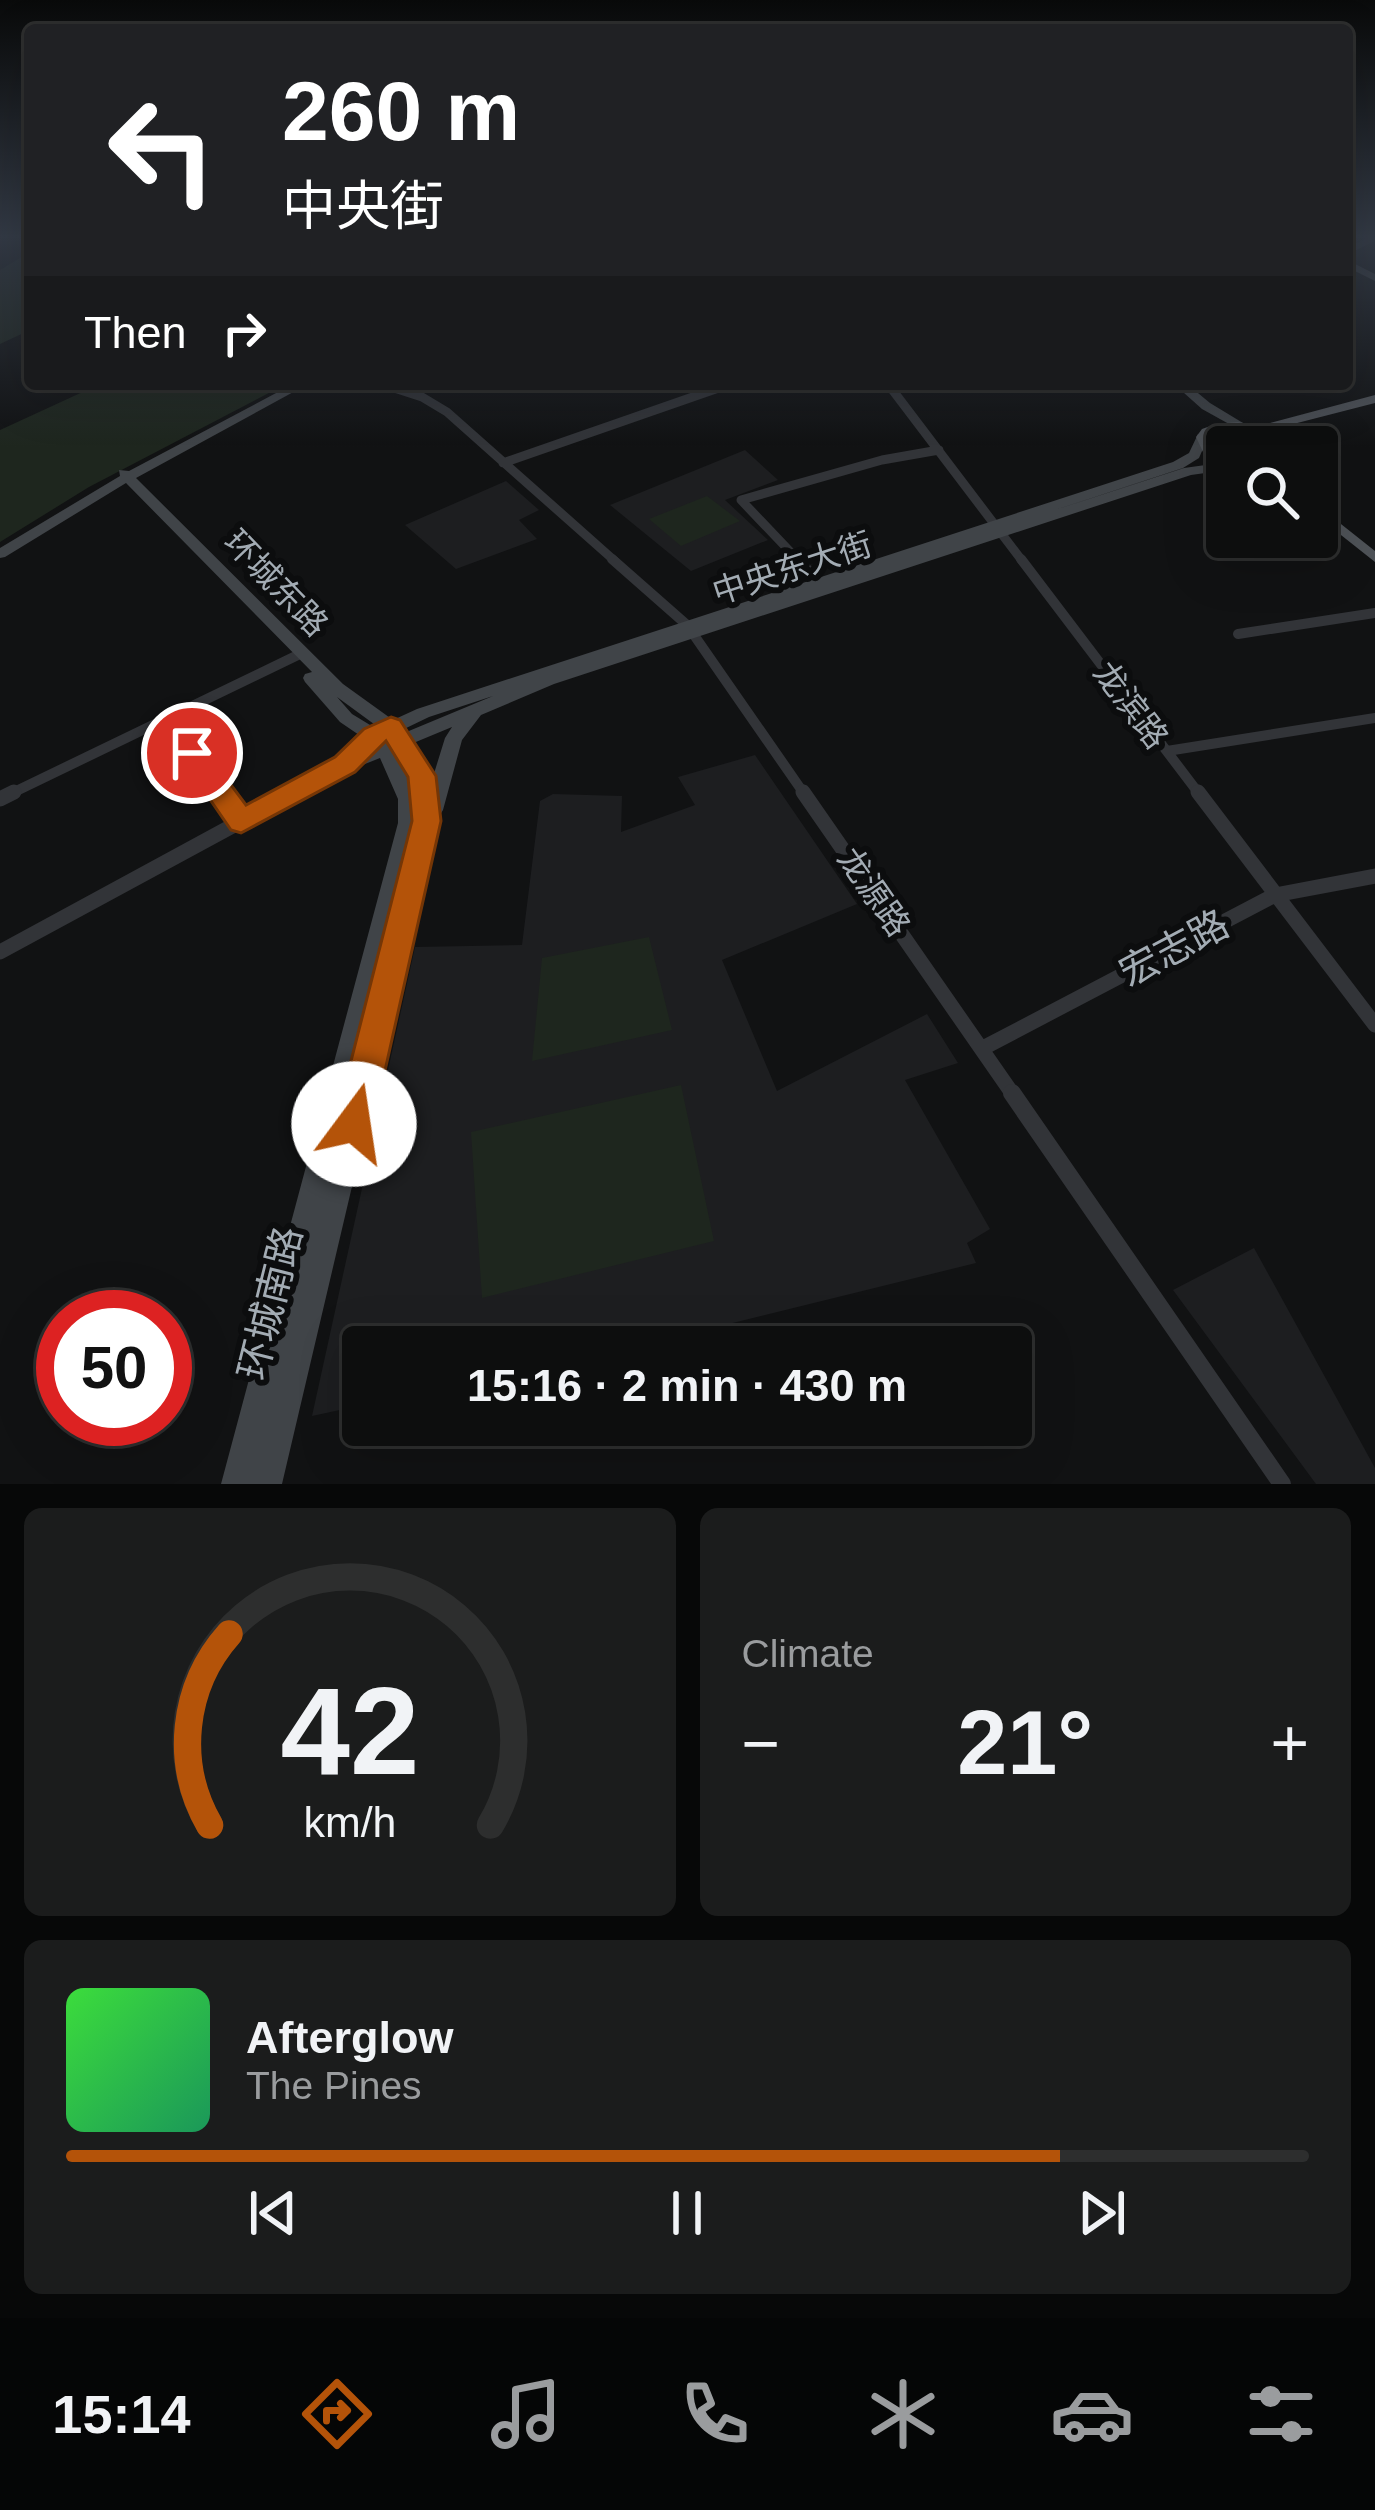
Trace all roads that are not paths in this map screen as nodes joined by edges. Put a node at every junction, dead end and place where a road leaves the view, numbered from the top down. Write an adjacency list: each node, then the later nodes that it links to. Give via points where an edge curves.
1 (287, 390): 16 (main road)
2 (399, 390): 14 (street, 龙源路, via 436,403)
3 (713, 390): 14 (street)
4 (893, 390): 13 (street, 龙滨路)
5 (1173, 390): 11 (main road, via 1194,407)
6 (1189, 390): 8 (main road)
7 (1375, 403): 9 (main road); 10 (main road)
8 (1245, 426)
9 (1284, 426)
10 (1318, 426)
11 (1204, 435): 12 (main road); 19 (main road, 中央东大街, via 1178,465)
12 (1206, 444)
13 (939, 451): 19 (street, 龙滨路); 23 (street, via 741,500)
14 (503, 464): 25 (street, 龙源路)
15 (1206, 467): 19 (main road, 中央东大街)
16 (122, 477): 21 (main road); 27 (main road, 环城东路)
17 (1338, 514): 20 (main road)
18 (1338, 527): 22 (main road)
19 (998, 528): 23 (main road, 中央东大街); 25 (main road, 中央东大街); 32 (street, 龙滨路)
20 (1375, 545)
21 (0, 551)
22 (1375, 558)
23 (818, 580): 25 (main road, 中央东大街)
24 (1375, 614): 26 (street)
25 (690, 628): 28 (main road, 中央东大街); 31 (main road, 中央东大街); 41 (street, 龙源路)
26 (1238, 634)
27 (297, 656): 30 (street); 31 (main road, 环城东路)
28 (483, 705): 31 (main road, 中央东大街); 36 (main road, via 454,738)
29 (1375, 718): 32 (street)
30 (168, 719): 34 (street); 35 (street)
31 (383, 733): 33 (main road); 36 (main road, 环城南路, via 422,776); 42 (main road, 环城南路, via 408,799 402,856)
32 (1167, 752): 38 (street, 龙滨路)
33 (345, 765): 35 (street)
34 (0, 799)
35 (241, 821): 39 (street)
36 (420, 855): 43 (main road, 环城南路)
37 (1375, 876): 38 (street, 宏志路)
38 (1275, 895): 40 (street, 龙滨路); 41 (street, 宏志路)
39 (0, 952)
40 (1375, 1025)
41 (982, 1048): 44 (street, 龙源路)
42 (237, 1484)
43 (266, 1484)
44 (1282, 1484)

